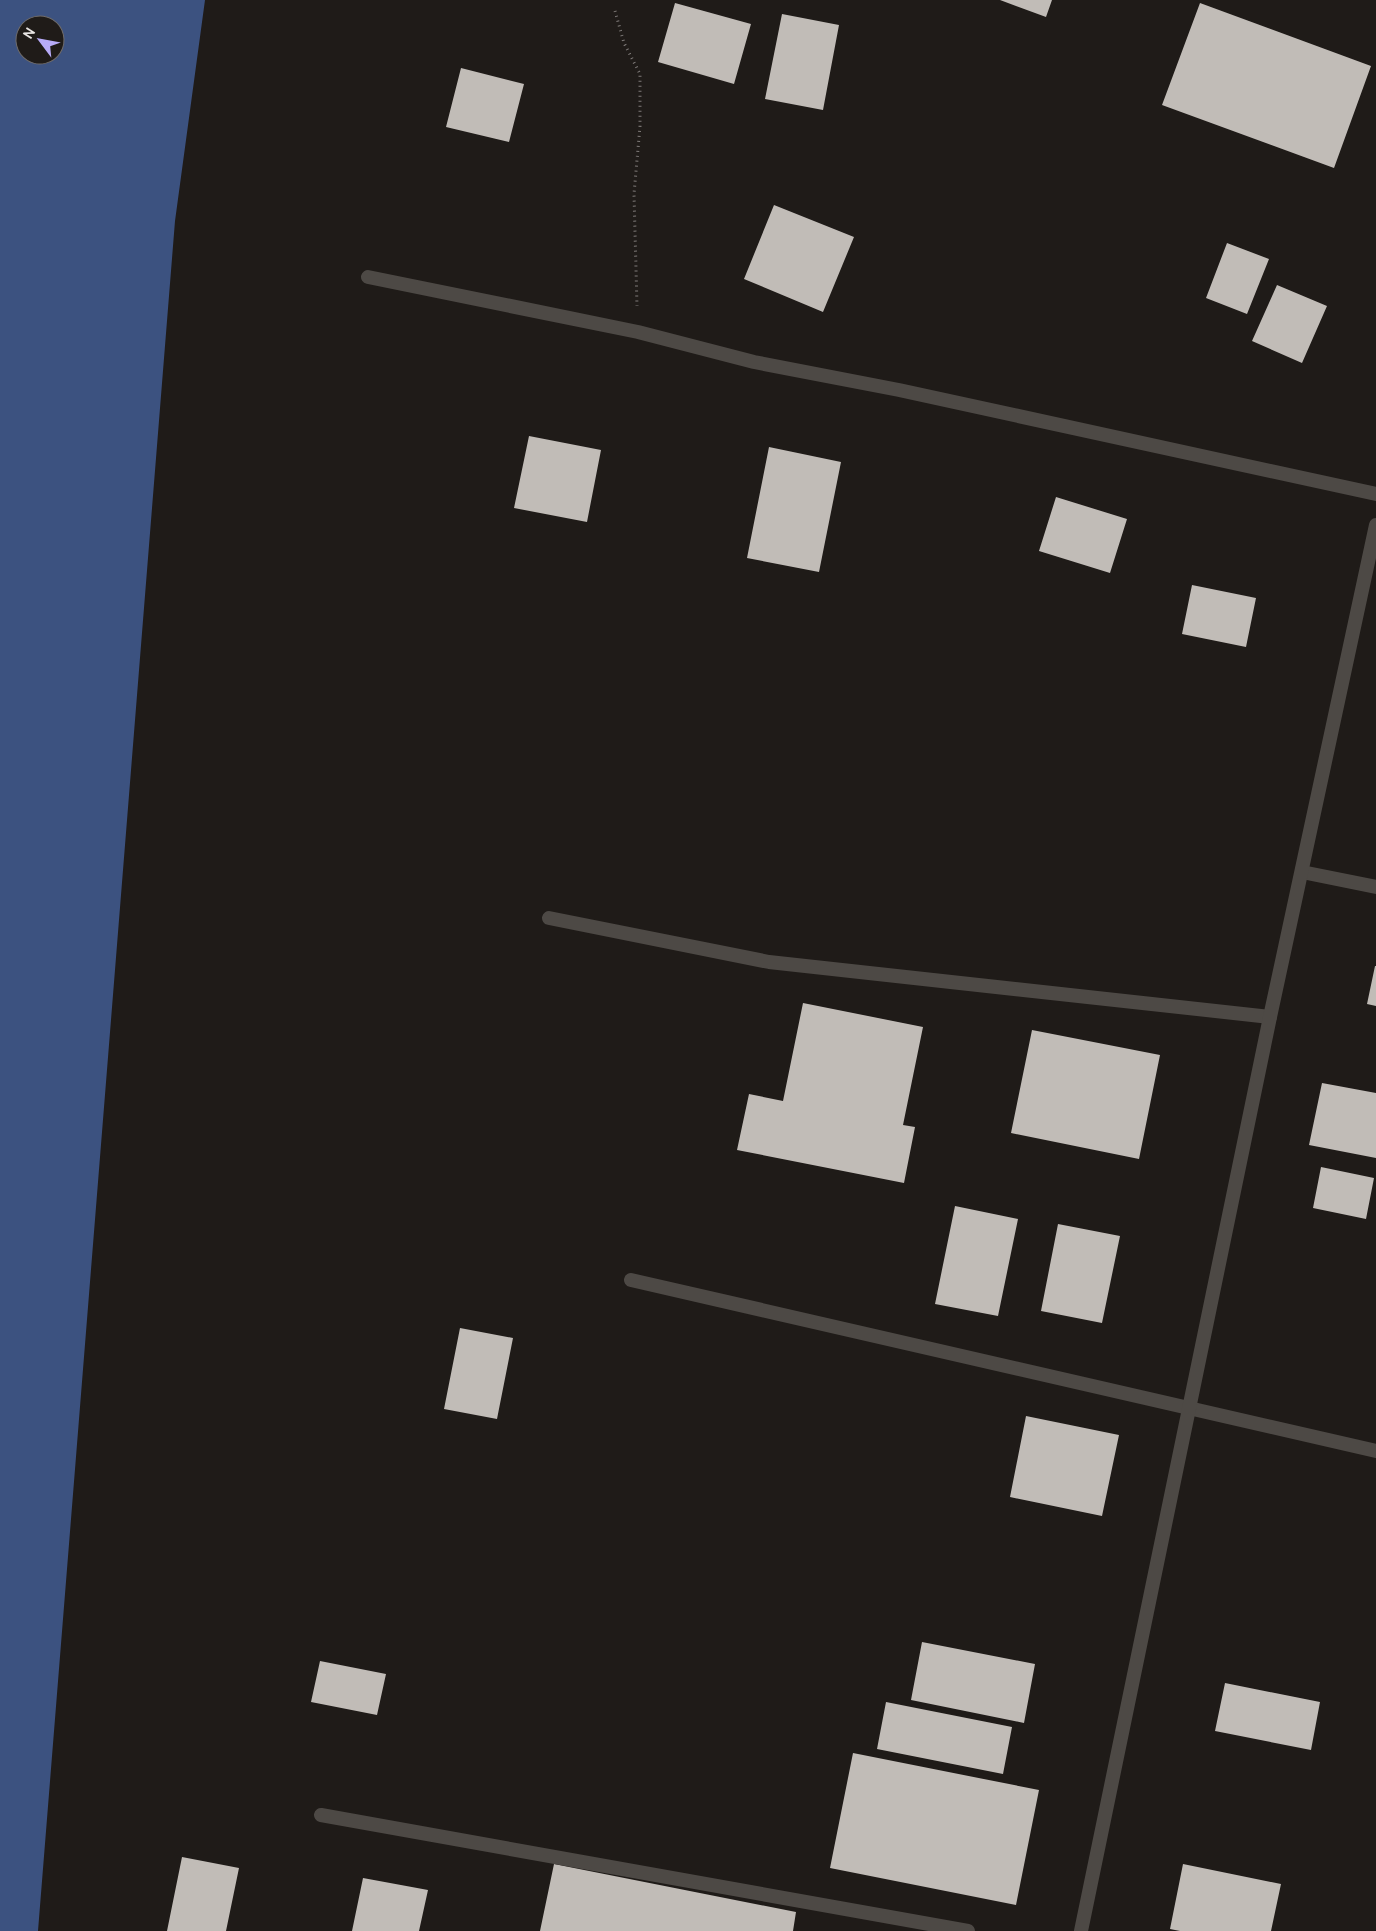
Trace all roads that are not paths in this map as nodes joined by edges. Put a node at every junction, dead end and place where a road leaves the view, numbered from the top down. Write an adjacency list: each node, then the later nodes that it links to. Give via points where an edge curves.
1 (368, 277): 2 (street, via 638,332 754,362 899,390)
2 (1376, 494)
3 (1376, 524): 4 (street)
4 (1302, 872): 5 (street); 7 (street)
5 (1376, 888)
6 (549, 918): 7 (street, via 769,962)
7 (1270, 1017): 9 (street)
8 (631, 1280): 9 (street)
9 (1191, 1408): 10 (street); 13 (street)
10 (1376, 1451)
11 (321, 1815): 12 (street)
12 (968, 1931)
13 (1081, 1931)

